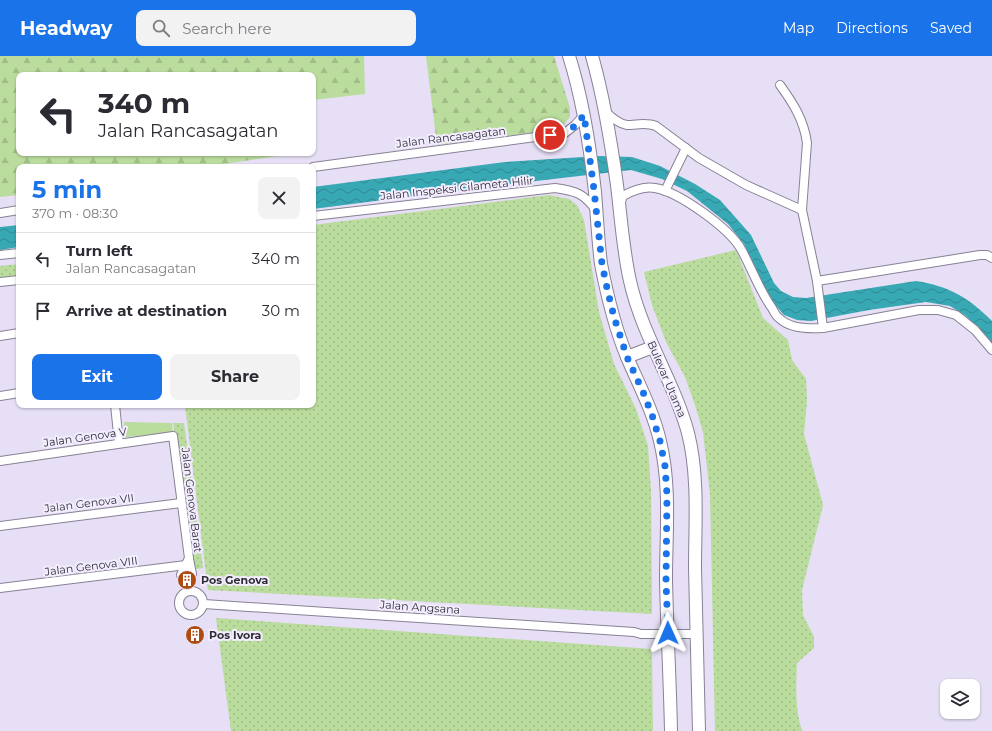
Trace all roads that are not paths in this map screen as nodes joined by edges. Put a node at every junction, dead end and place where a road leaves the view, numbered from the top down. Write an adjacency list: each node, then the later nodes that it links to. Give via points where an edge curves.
1 (569, 56): 5 (main road)
2 (592, 56): 4 (main road, Bulevar Utama)
3 (780, 85): 10 (street, via 795,106 807,143)
4 (605, 111): 6 (street, via 626,125 648,123 656,126); 9 (main road, Bulevar Utama)
5 (584, 115): 7 (street, Jalan Rancasagatan, via 565,133); 12 (main road)
6 (686, 148): 8 (street); 10 (street, via 746,185)
7 (316, 167)
8 (667, 187): 9 (street, via 634,190 623,196); 21 (street, via 728,232 740,248 764,297 780,319 794,326 810,329)
9 (619, 207): 24 (main road, Bulevar Utama, via 630,283)
10 (800, 209): 19 (street)
11 (16, 210): 13 (street)
12 (596, 211): 14 (street, Jalan Inspeksi Cilameta Hilir, via 587,199 572,190 555,188); 26 (main road, via 602,264 614,317)
13 (0, 213)
14 (316, 216)
15 (16, 253): 16 (street)
16 (0, 255)
17 (992, 258): 19 (street, via 980,255)
18 (16, 280): 20 (street)
19 (817, 281): 21 (street)
20 (0, 282)
21 (822, 324): 25 (street, via 919,310 938,310 956,314 975,330)
22 (16, 333): 23 (street)
23 (0, 336)
24 (653, 347): 26 (main road); 45 (main road, Bulevar Utama, via 679,404 688,435 695,494)
25 (992, 350)
26 (627, 357): 44 (main road, via 652,415 665,466)
27 (16, 393): 28 (street)
28 (0, 396)
29 (115, 408): 31 (street)
30 (173, 436): 31 (street, Jalan Genova V); 33 (street, Jalan Genova Barat)
31 (119, 443): 32 (street, Jalan Genova V)
32 (0, 461)
33 (181, 503): 34 (street, Jalan Genova VII); 35 (street, Jalan Genova Barat)
34 (0, 526)
35 (187, 562): 36 (street); 37 (street); 40 (street, Jalan Genova VIII)
36 (192, 574)
37 (181, 575)
38 (193, 584): 41 (street)
39 (183, 586): 42 (street)
40 (0, 588)
41 (199, 593): 42 (street, via 191,591); 43 (street)
42 (181, 596): 43 (street, via 180,608 188,615 200,612)
43 (204, 604): 44 (street, Jalan Angsana, via 634,632 658,630)
44 (665, 633): 45 (street, Jalan Angsana); 46 (main road)
45 (697, 634): 47 (main road, Bulevar Utama)
46 (671, 731)
47 (699, 731)

